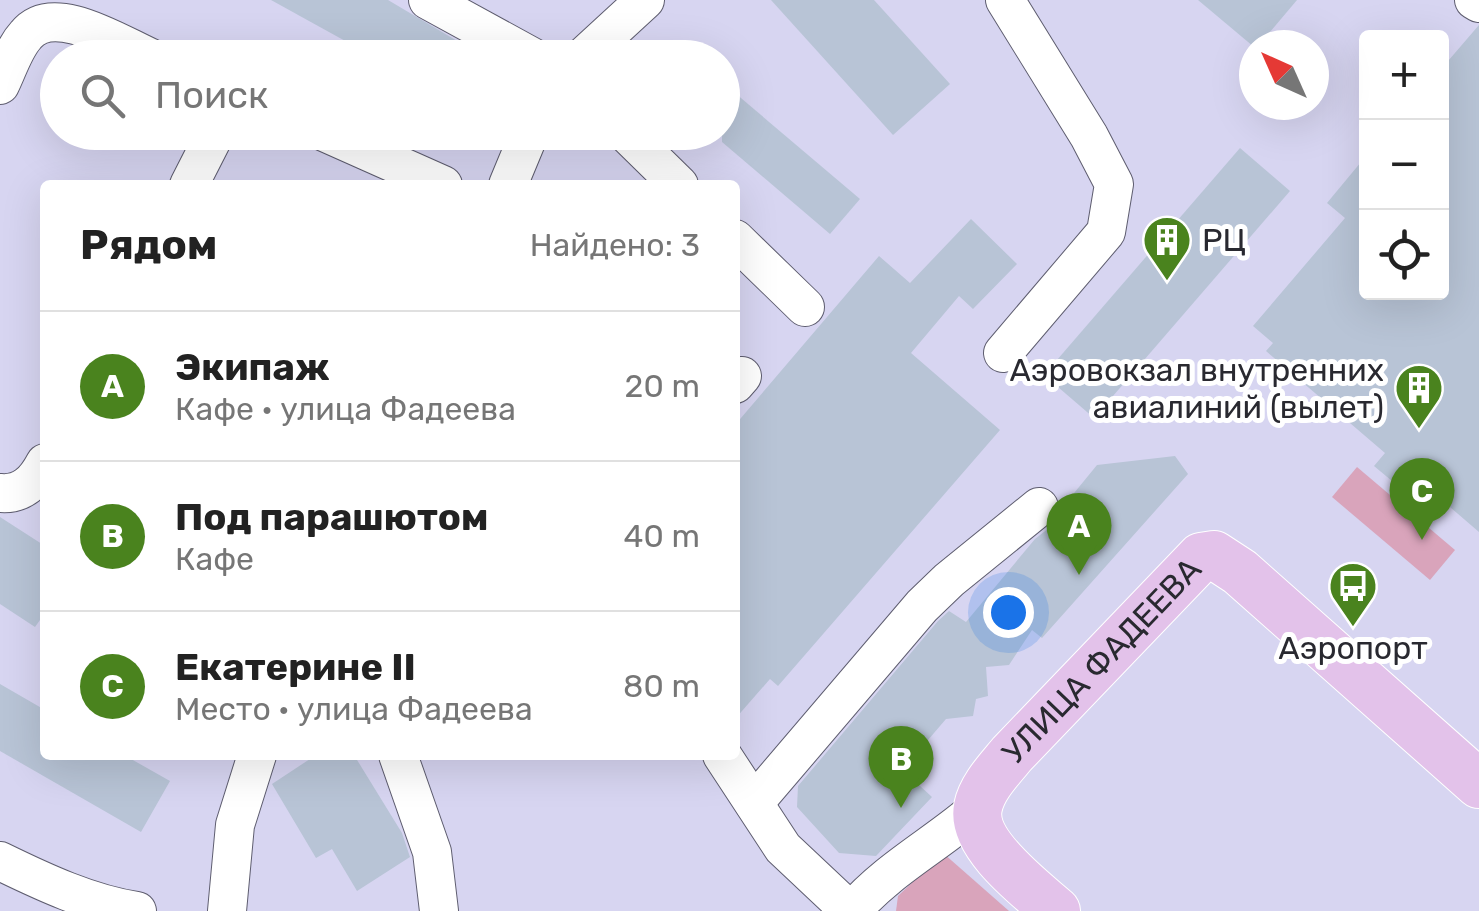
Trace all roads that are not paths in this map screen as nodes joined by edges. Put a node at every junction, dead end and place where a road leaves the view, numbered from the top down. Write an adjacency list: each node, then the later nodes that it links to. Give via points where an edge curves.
1 (428, 0): 6 (street)
2 (645, 0): 7 (street)
3 (1005, 0): 19 (street, via 1114,184 1106,232)
4 (52, 10): 5 (street); 8 (street, via 24,36)
5 (114, 40)
6 (501, 40)
7 (602, 40)
8 (0, 85)
9 (206, 150): 13 (street)
10 (364, 150): 14 (street)
11 (523, 150): 15 (street)
12 (643, 150): 16 (street)
13 (191, 180)
14 (432, 180)
15 (510, 180)
16 (674, 180)
17 (740, 244): 18 (street)
18 (805, 307)
19 (1003, 352)
20 (40, 474): 21 (street, via 24,489)
21 (0, 493)
22 (1039, 508): 27 (street, via 922,606)
23 (255, 760): 31 (street, via 235,824)
24 (400, 760): 32 (street, via 432,852)
25 (725, 760): 27 (street)
26 (1479, 784): 28 (main road, УЛИЦА ФАДЕЕВА, via 1214,555 1190,566 1012,754)
27 (754, 803): 33 (street, via 783,848)
28 (978, 808): 33 (street, via 875,884); 34 (main road, via 978,828 993,853)
29 (0, 861): 30 (street, via 42,882)
30 (137, 911)
31 (227, 911)
32 (440, 911)
33 (851, 911)
34 (1056, 911)

